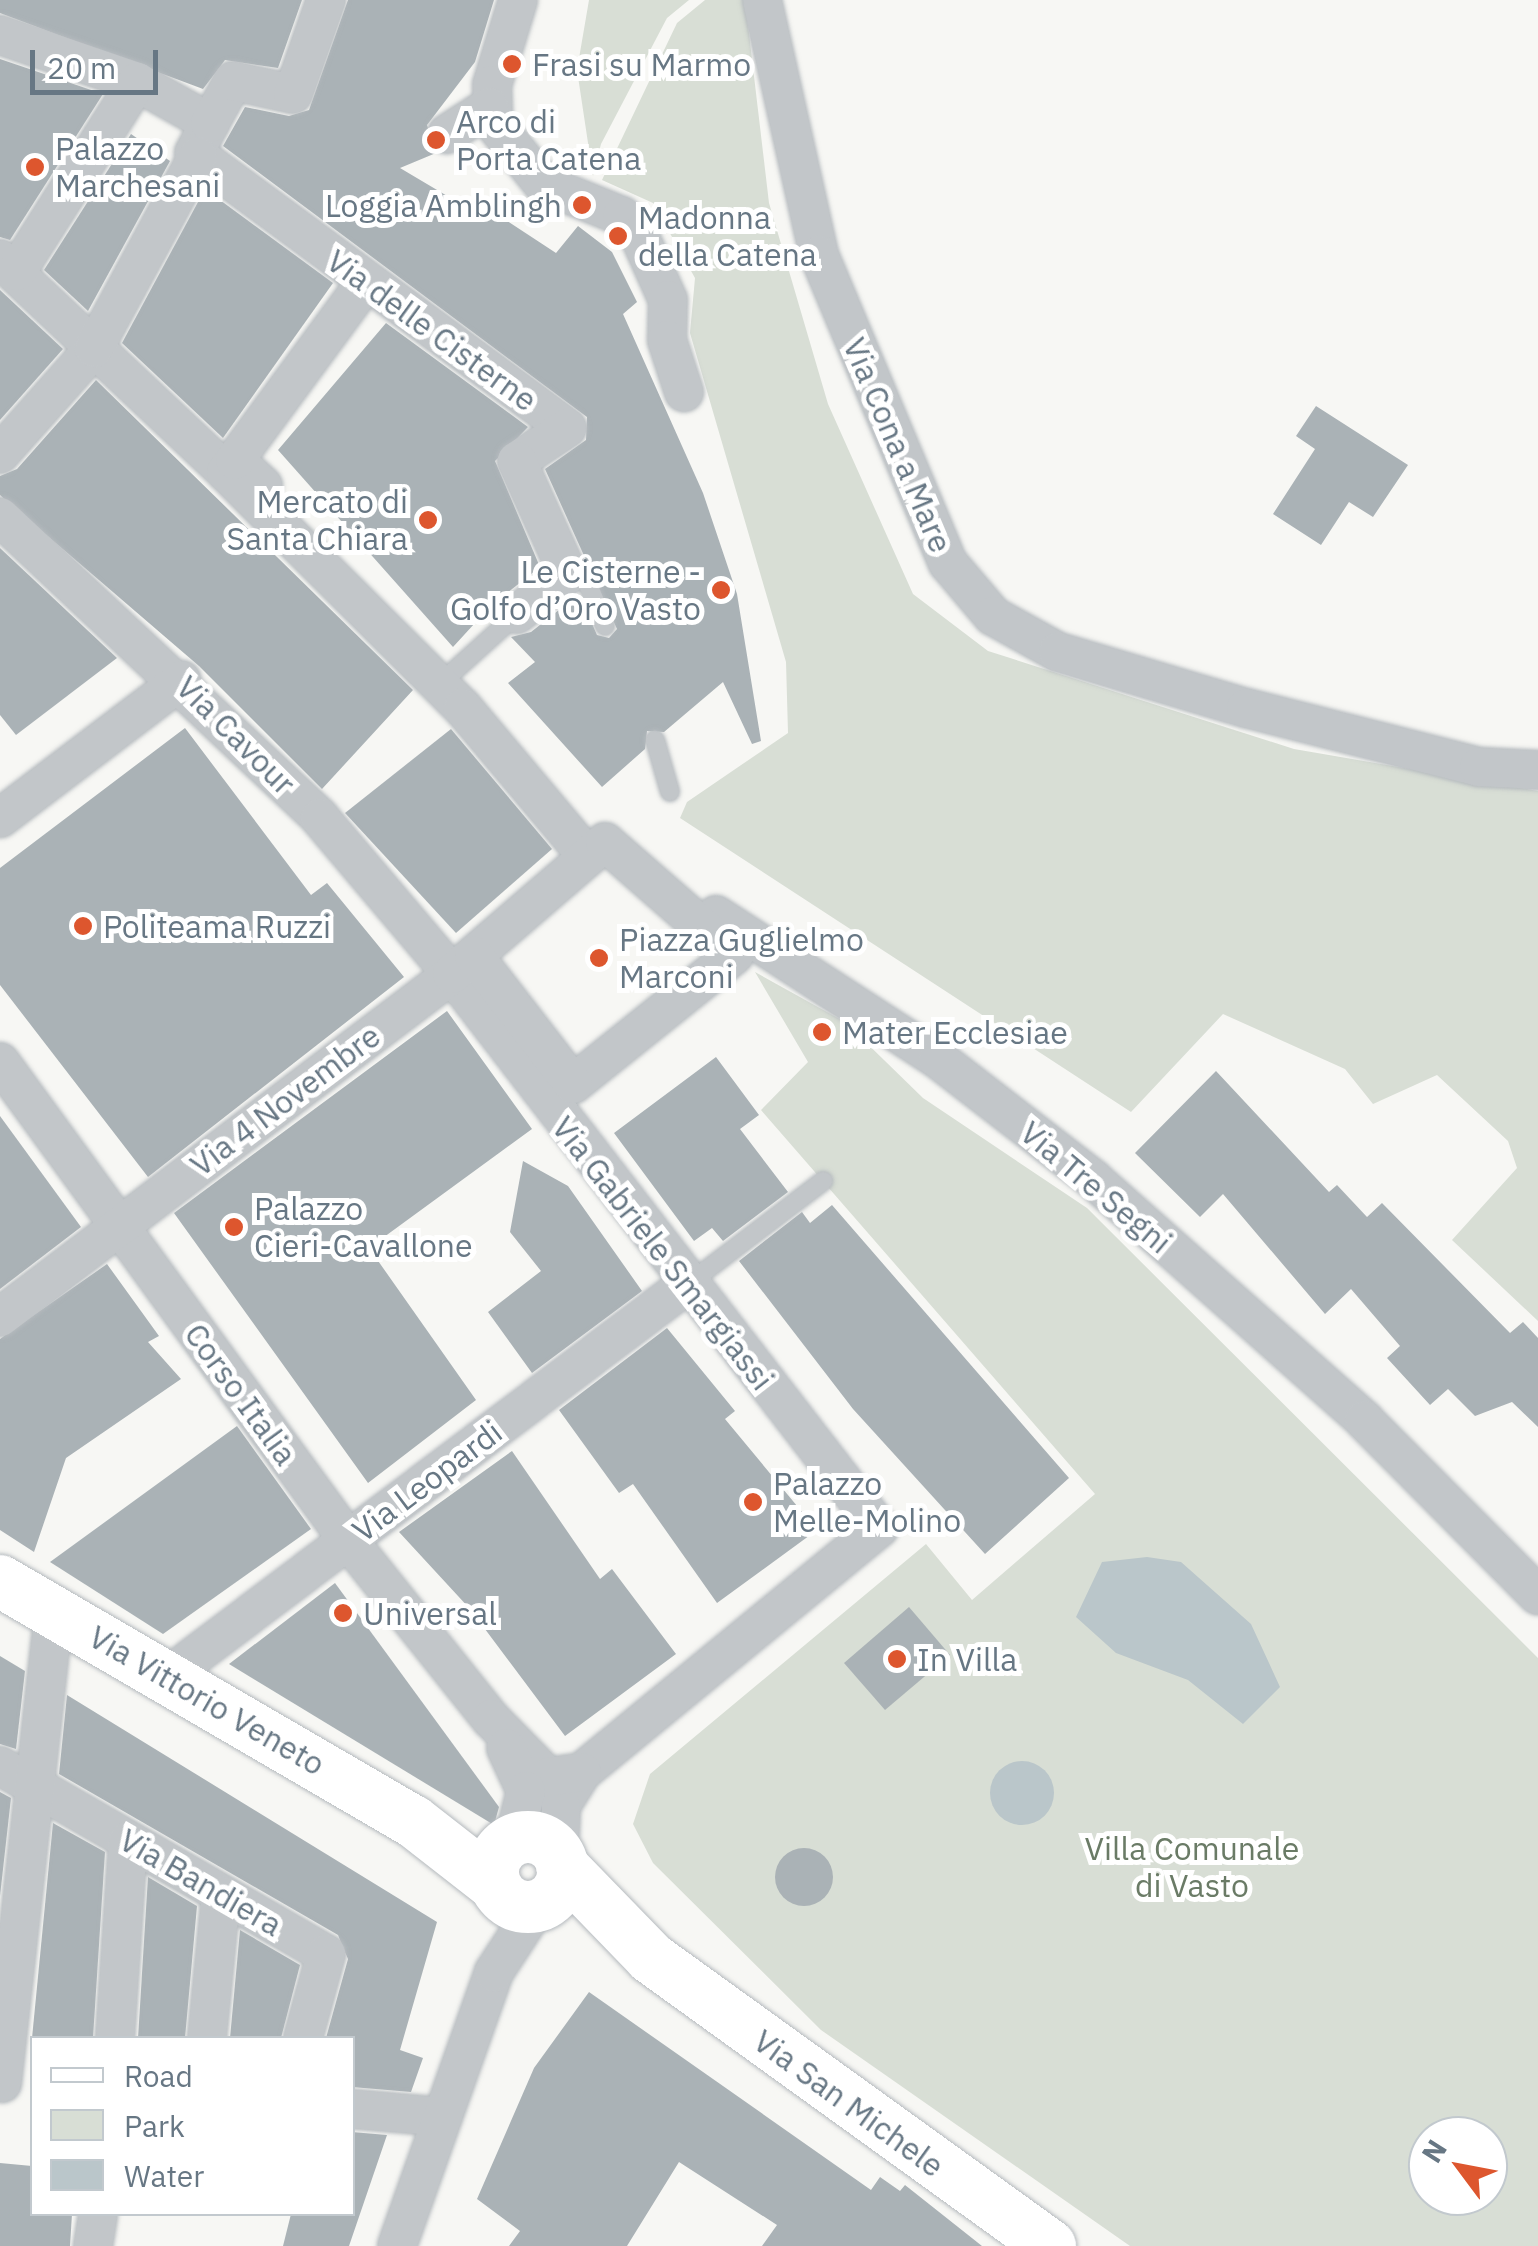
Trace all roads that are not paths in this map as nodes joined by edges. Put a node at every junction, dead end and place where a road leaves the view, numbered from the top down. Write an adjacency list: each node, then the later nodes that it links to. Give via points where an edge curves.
1 (326, 0): 8 (street, via 293,94 233,81)
2 (518, 0): 6 (street)
3 (762, 0): 22 (street, Via Cona a Mare, via 819,256 948,563 993,616 1058,652 1156,683 1461,763)
4 (0, 35): 5 (street, Via delle Cisterne)
5 (137, 82): 8 (street, Via delle Cisterne); 9 (street)
6 (488, 108): 7 (street); 12 (street, via 512,153 543,184 622,216 639,235 668,300 667,340)
7 (446, 134)
8 (204, 139): 10 (street, Via delle Cisterne); 11 (street)
9 (8, 265): 11 (street)
10 (365, 283): 14 (street); 16 (street, Via delle Cisterne, via 567,428 517,461)
11 (94, 348): 13 (street); 14 (street)
12 (684, 392)
13 (0, 454)
14 (230, 466): 19 (street); 25 (street)
15 (0, 517): 20 (street, Via Cavour)
16 (568, 574): 17 (street); 18 (lane, via 584,578)
17 (517, 614): 19 (lane)
18 (605, 626)
19 (454, 671)
20 (182, 680): 24 (street); 26 (street, Via Cavour)
21 (654, 740): 23 (lane)
22 (1538, 770)
23 (670, 792)
24 (0, 818)
25 (596, 850): 26 (street); 26 (street, via 734,955 573,1084); 34 (street, Via Tre Segni, via 938,1059 1092,1180 1364,1420)
26 (463, 965): 29 (street, Via 4 Novembre); 30 (street, Via Gabriele Smargiassi)
27 (0, 1062): 29 (street, Corso Italia)
28 (823, 1181): 30 (lane)
29 (118, 1227): 31 (street, Via 4 Novembre); 32 (street, Corso Italia)
30 (686, 1286): 32 (street, Via Leopardi); 39 (street, Via Gabriele Smargiassi, via 879,1528)
31 (0, 1317)
32 (348, 1540): 36 (street, Via Leopardi); 37 (street, Corso Italia)
33 (0, 1581): 35 (street, Via Vittorio Veneto)
34 (1538, 1594)
35 (54, 1612): 36 (street, Via Vittorio Veneto); 40 (street)
36 (168, 1676): 42 (street, Via Vittorio Veneto, via 413,1821)
37 (524, 1764): 39 (street, via 548,1777); 42 (street, via 527,1802)
38 (0, 1766): 40 (street, Via Bandiera)
39 (582, 1772): 42 (street)
40 (35, 1785): 41 (street, Via Bandiera); 47 (street)
41 (128, 1841): 43 (street, Via Bandiera); 44 (street)
42 (514, 1869): 49 (street, via 494,1972); 53 (street, Via San Michele, via 651,1958)
43 (221, 1896): 45 (street); 46 (street, Via Bandiera, via 326,1954)
44 (116, 2036)
45 (208, 2036)
46 (304, 2036)
47 (2, 2083)
48 (355, 2109): 49 (street)
49 (443, 2117): 52 (street)
50 (98, 2216): 51 (street)
51 (94, 2246)
52 (397, 2246)
53 (1050, 2246)

